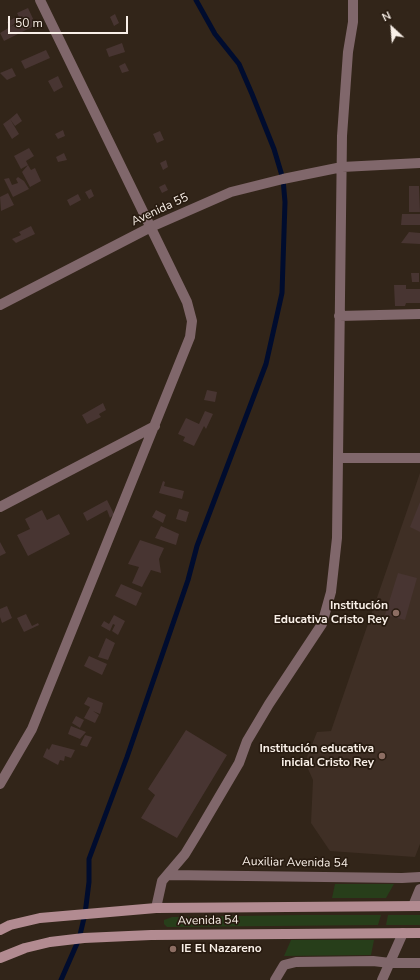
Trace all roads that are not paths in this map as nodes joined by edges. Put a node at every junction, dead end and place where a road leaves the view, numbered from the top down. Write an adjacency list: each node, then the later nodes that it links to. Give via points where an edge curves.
1 (40, 0): 5 (street)
2 (353, 0): 4 (street, via 353,22 342,116)
3 (420, 163): 4 (street, Avenida 55)
4 (342, 167): 5 (street, Avenida 55, via 240,189); 8 (street)
5 (152, 227): 6 (street, Avenida 55); 9 (street, via 187,302 192,322 190,337)
6 (0, 305)
7 (420, 314): 8 (street)
8 (339, 316): 10 (street)
9 (155, 426): 12 (street); 13 (street, via 32,729)
10 (339, 458): 11 (street); 14 (street, via 337,538 331,592 322,624 247,740 239,762 185,854)
11 (420, 458)
12 (0, 506)
13 (0, 784)
14 (169, 875): 15 (street, Auxiliar Avenida 54); 18 (street, via 162,881)
15 (420, 877)
16 (420, 889): 17 (street)
17 (417, 906): 18 (main road, Avenida 54)
18 (156, 908): 19 (main road, Avenida 54, via 40,918)
19 (0, 930)
20 (403, 933): 21 (main road, Avenida 54); 22 (main road, Avenida 54, via 84,938 32,946); 23 (street)
21 (420, 933)
22 (0, 958)
23 (390, 963): 24 (street); 25 (street, via 296,962 284,965); 26 (street)
24 (420, 963)
25 (274, 980)
26 (382, 980)

